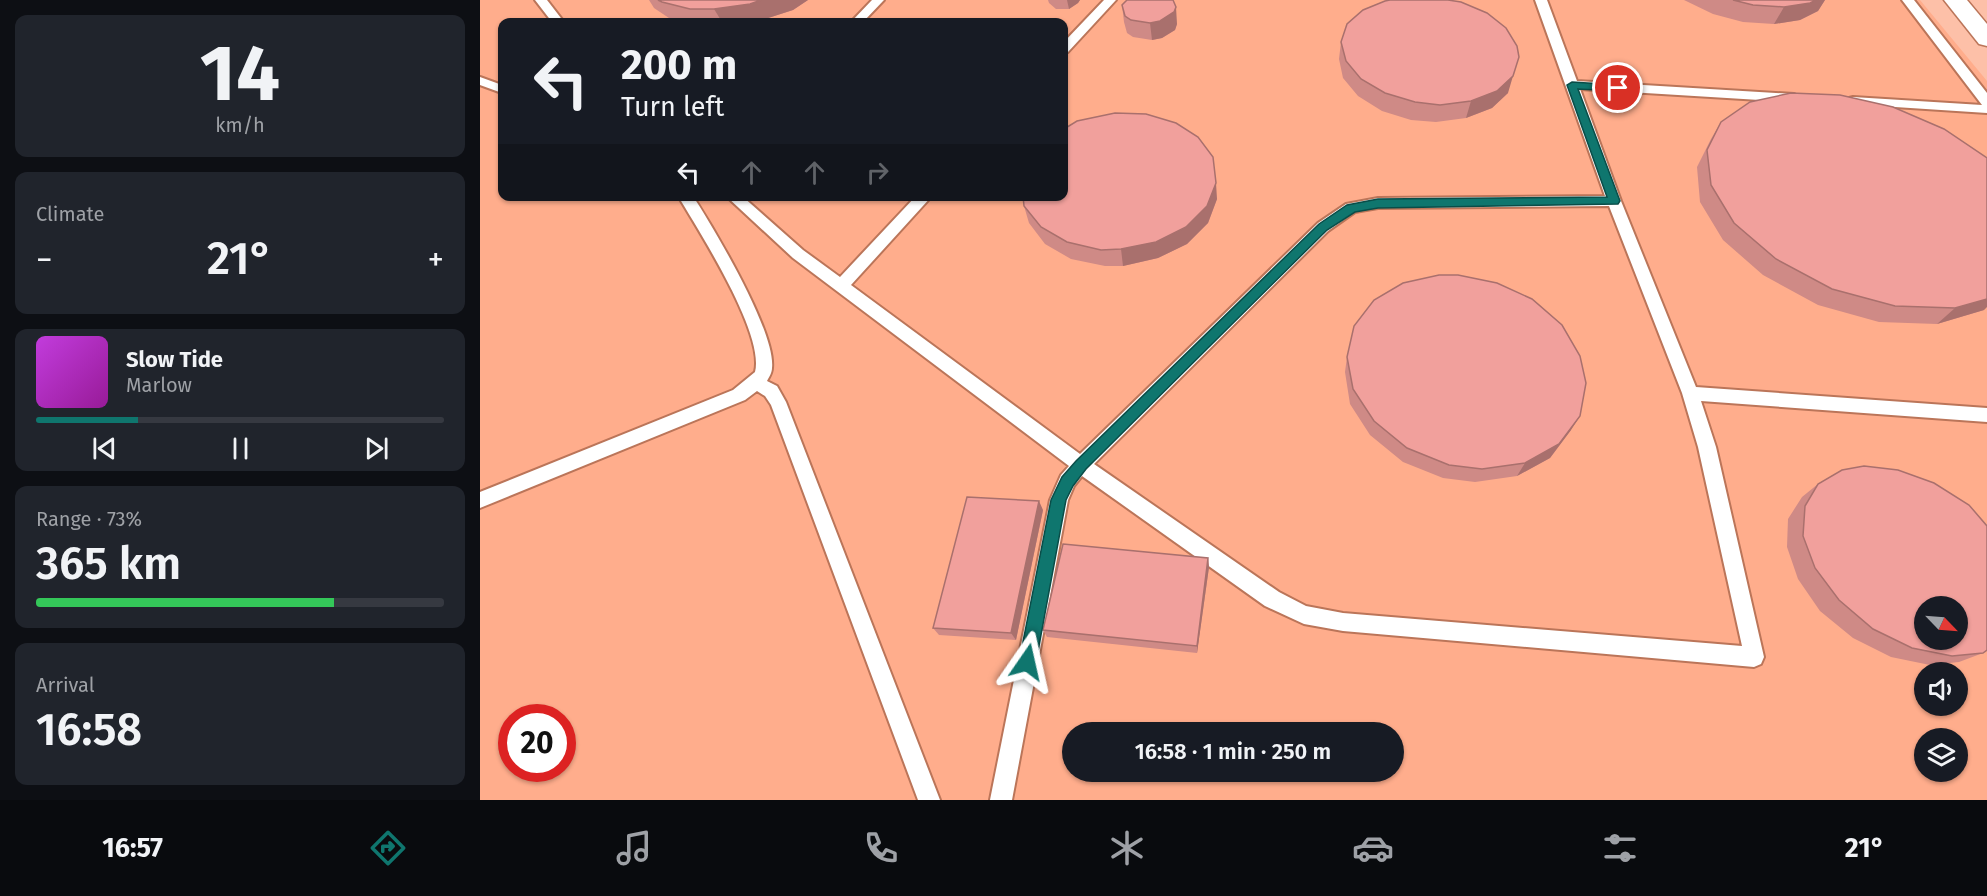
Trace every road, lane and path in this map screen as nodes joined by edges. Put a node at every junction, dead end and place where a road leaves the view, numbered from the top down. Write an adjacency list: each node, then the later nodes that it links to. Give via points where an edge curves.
1 (541, 0): 7 (lane)
2 (878, 0): 8 (lane)
3 (1110, 0): 10 (lane)
4 (1540, 0): 12 (lane)
5 (1908, 0): 16 (lane)
6 (1955, 0): 9 (main road)
7 (555, 18)
8 (861, 18)
9 (1987, 39)
10 (1068, 46)
11 (480, 81): 13 (lane)
12 (1572, 85): 14 (lane); 21 (lane)
13 (498, 88)
14 (1809, 99)
15 (1845, 101): 17 (lane)
16 (1987, 102)
17 (1987, 109)
18 (688, 201): 23 (lane, via 758,334 764,370)
19 (739, 201): 22 (lane, via 771,232)
20 (920, 201): 22 (lane)
21 (1614, 201): 24 (lane); 26 (lane, via 1378,203 1352,208 1323,227)
22 (841, 286): 26 (lane)
23 (756, 382): 27 (lane, via 740,395); 28 (lane, via 771,391 778,402)
24 (1690, 393): 25 (lane); 26 (lane, via 1707,447 1754,657 1343,622 1304,615 1272,599)
25 (1987, 415)
26 (1081, 465): 29 (lane, via 1067,481 1059,500)
27 (480, 500)
28 (929, 800)
29 (1001, 800)

